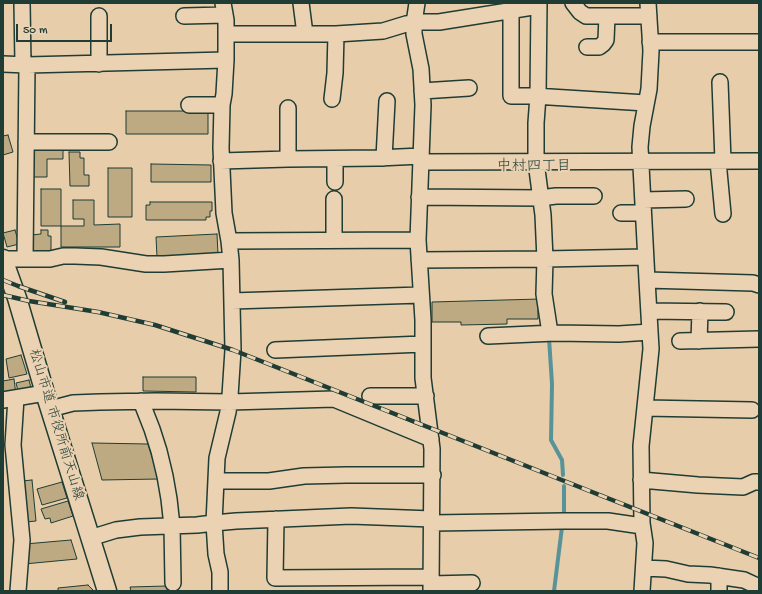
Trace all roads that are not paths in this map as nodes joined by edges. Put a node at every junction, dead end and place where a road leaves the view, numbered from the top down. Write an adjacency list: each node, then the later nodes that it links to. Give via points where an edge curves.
1 (22, 3): 22 (street)
2 (301, 3): 14 (street)
3 (417, 3): 12 (street)
4 (573, 3): 11 (street, via 586,16)
5 (539, 5): 8 (street); 26 (street)
6 (224, 9): 10 (street); 13 (street)
7 (649, 9): 11 (street); 16 (street)
8 (511, 11): 12 (street, via 439,22); 26 (street, via 512,96)
9 (101, 16): 21 (street)
10 (184, 16)
11 (607, 16): 18 (street, via 606,40 599,46)
12 (414, 23): 15 (street, via 383,31); 25 (street)
13 (226, 34): 14 (street); 19 (street)
14 (305, 34): 15 (street)
15 (336, 34): 27 (street)
16 (650, 42): 17 (street); 29 (street)
17 (759, 42)
18 (587, 46)
19 (226, 60): 21 (street); 31 (street)
20 (3, 64): 22 (street)
21 (99, 64): 22 (street)
22 (25, 65): 33 (street)
23 (720, 82): 40 (street)
24 (469, 88): 25 (street)
25 (422, 91): 38 (street)
26 (538, 96): 29 (street); 42 (street)
27 (332, 99)
28 (387, 101): 35 (street)
29 (646, 103): 43 (street, via 640,147)
30 (189, 105): 31 (street)
31 (222, 105): 39 (street)
32 (288, 108): 36 (street)
33 (26, 142): 34 (street); 58 (street)
34 (109, 142)
35 (384, 158): 37 (street); 38 (street)
36 (288, 159): 37 (street); 39 (street)
37 (335, 159): 44 (street)
38 (421, 159): 42 (street); 46 (street)
39 (221, 161): 55 (street, via 224,214)
40 (720, 161): 41 (street); 43 (street); 52 (street)
41 (759, 161)
42 (536, 162): 43 (street); 47 (street)
43 (641, 162): 50 (street)
44 (335, 182)
45 (594, 196): 47 (street)
46 (419, 197): 47 (street); 54 (street)
47 (540, 198): 59 (street)
48 (334, 199): 53 (street)
49 (686, 199): 50 (street)
50 (643, 207): 51 (street); 56 (street)
51 (621, 213)
52 (723, 214)
53 (334, 240): 54 (street); 55 (street)
54 (418, 240): 61 (street)
55 (229, 241): 60 (street)
56 (646, 257): 59 (street); 62 (street)
57 (3, 259): 58 (street); 80 (street, 松山市道 市役所前天山線)
58 (25, 259): 60 (street, via 101,257 146,264)
59 (545, 259): 61 (street); 70 (street, via 544,294)
60 (231, 260): 65 (street)
61 (419, 260): 64 (street)
62 (646, 280): 63 (street); 66 (street)
63 (759, 285)
64 (421, 295): 65 (street); 75 (street)
65 (232, 302): 82 (street)
66 (649, 311): 67 (street); 69 (street)
67 (700, 312): 68 (street); 74 (street)
68 (726, 312)
69 (650, 332): 70 (street); 83 (street, via 651,349)
70 (550, 333): 71 (street)
71 (488, 336)
72 (759, 339): 74 (street)
73 (680, 341): 74 (street)
74 (699, 341)
75 (423, 344): 76 (street); 78 (street)
76 (275, 350)
77 (370, 396): 78 (street)
78 (426, 396): 85 (street)
79 (9, 399): 80 (street); 86 (street)
80 (47, 401): 81 (street); 97 (street, 松山市道 市役所前天山線)
81 (141, 401): 82 (street); 95 (street, via 159,451)
82 (230, 402): 85 (street, via 334,399); 90 (street, via 217,458)
83 (645, 408): 84 (street); 89 (street)
84 (752, 410)
85 (431, 439): 88 (street)
86 (13, 445): 87 (street); 104 (street, via 22,540)
87 (3, 457)
88 (432, 475): 90 (street, via 304,476 269,481); 93 (street)
89 (641, 480): 91 (street, via 743,487); 96 (street)
90 (216, 481): 94 (street)
91 (759, 482)
92 (276, 519): 93 (street, via 351,516); 94 (street); 101 (street, via 275,578)
93 (432, 521): 96 (street, via 608,521); 101 (street)
94 (214, 523): 95 (street); 106 (street)
95 (172, 526): 97 (street, via 116,530); 99 (street)
96 (642, 526): 98 (street, via 645,543)
97 (90, 538): 105 (street, 松山市道 市役所前天山線)
98 (644, 568): 102 (street, via 710,575); 107 (street)
99 (173, 583)
100 (472, 583): 101 (street)
101 (431, 584)
102 (719, 584): 103 (street, via 744,580)
103 (759, 587)
104 (18, 591)
105 (107, 591)
106 (220, 591)
107 (642, 591)

